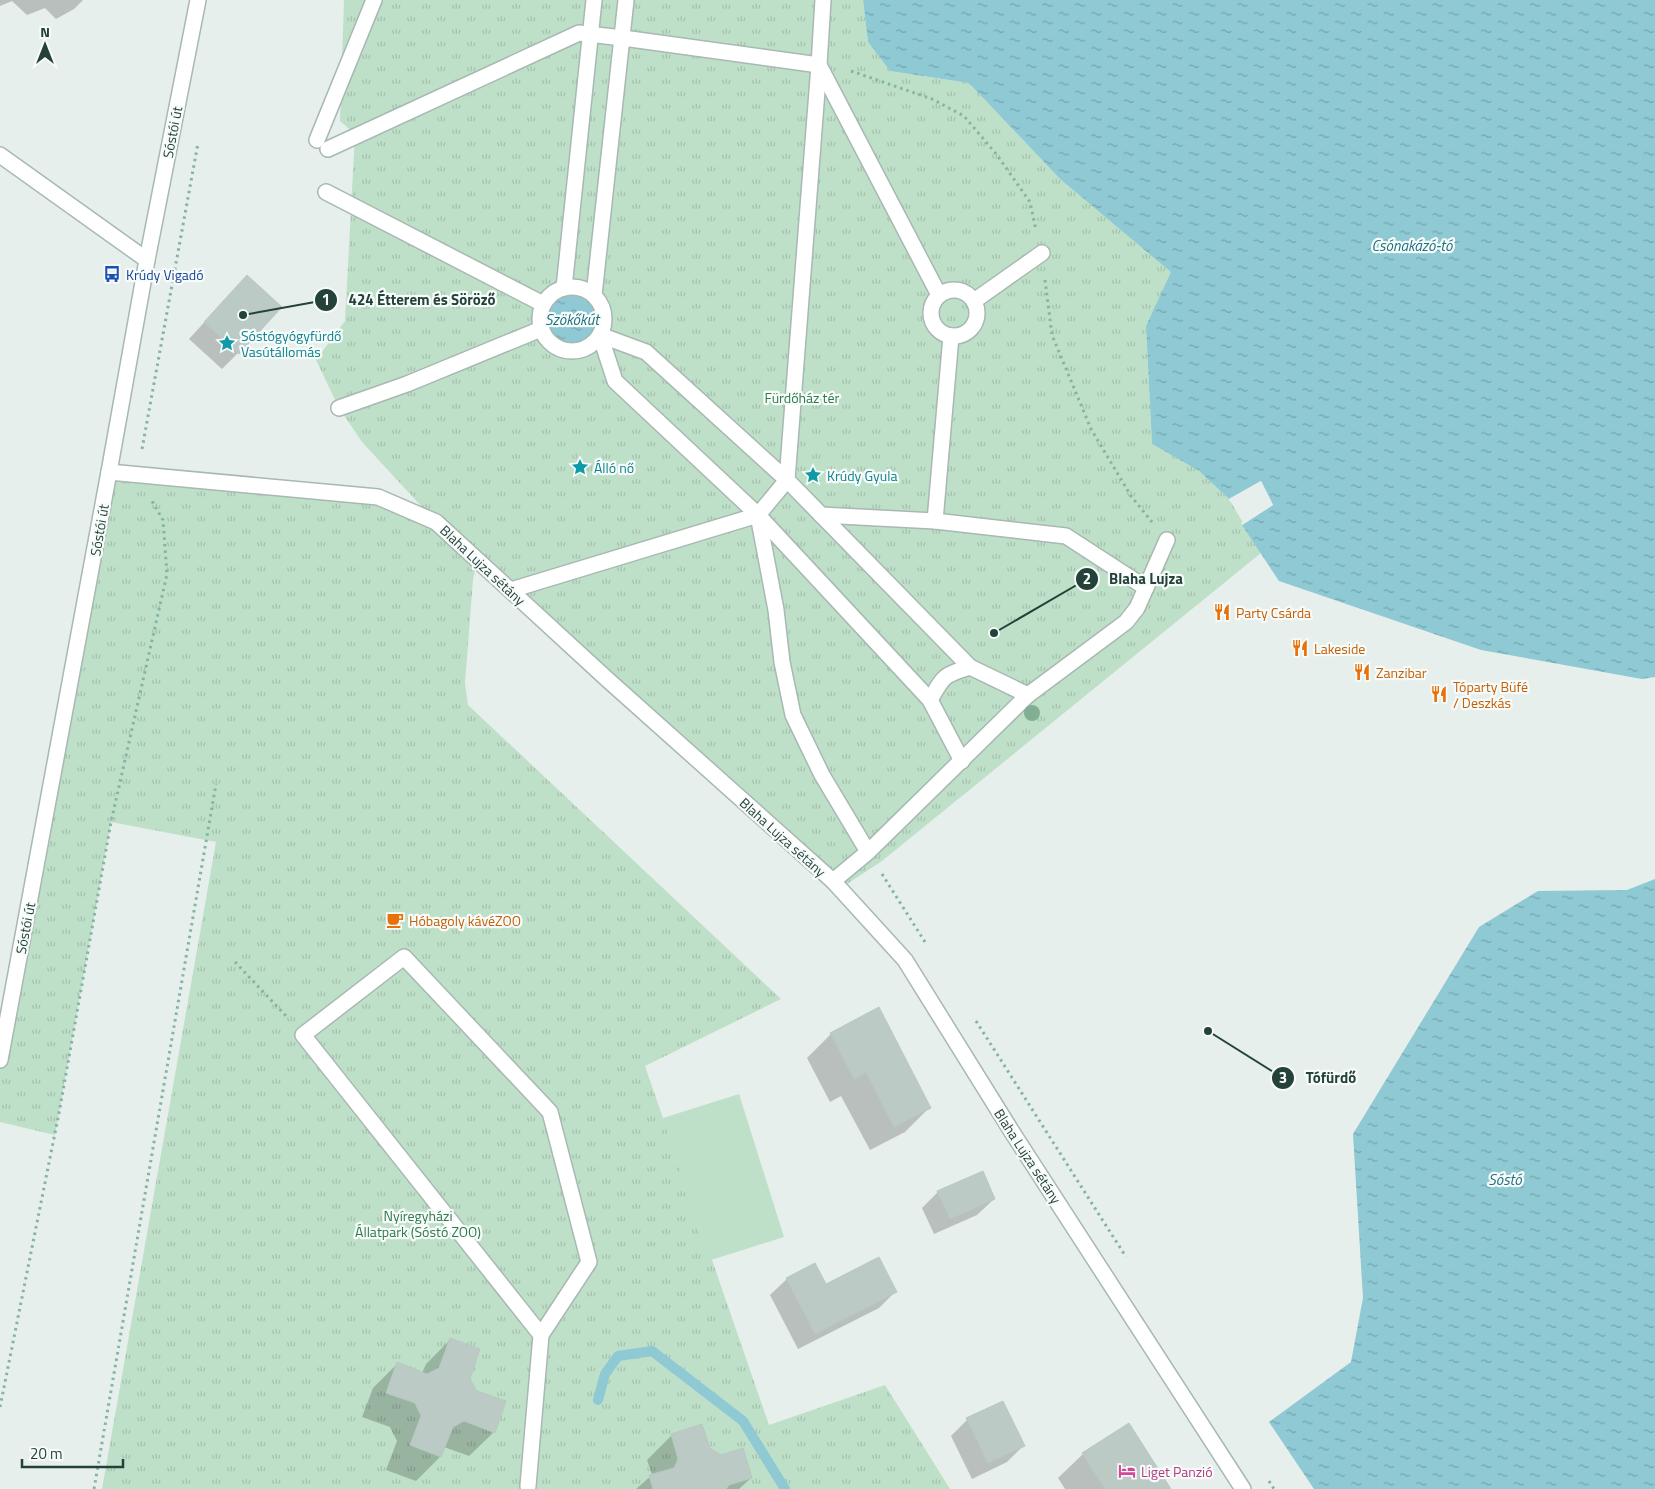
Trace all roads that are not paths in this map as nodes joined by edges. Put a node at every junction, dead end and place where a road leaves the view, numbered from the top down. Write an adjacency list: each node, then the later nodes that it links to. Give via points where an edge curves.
1 (198, 0): 12 (street, Sóstói út)
2 (374, 0): 6 (street, via 322,145 579,33)
3 (594, 0): 6 (street)
4 (626, 0): 7 (street)
5 (823, 0): 8 (street)
6 (592, 34): 7 (street); 13 (street)
7 (623, 38): 8 (street); 15 (street)
8 (819, 65): 14 (street); 23 (street)
9 (0, 155): 12 (street)
10 (326, 192): 17 (street)
11 (1042, 253): 16 (street)
12 (147, 260): 22 (street, Sóstói út)
13 (564, 288): 15 (street, via 575,286); 17 (street, via 554,292)
14 (939, 295): 16 (street, via 954,289); 20 (street, via 930,308 932,324)
15 (594, 296): 19 (street, via 604,315)
16 (974, 300): 20 (street, via 977,315 971,329)
17 (544, 304): 18 (street, via 539,318)
18 (541, 329): 19 (street, via 554,346 569,351 594,344); 21 (street)
19 (600, 335): 23 (street, via 646,352); 24 (street, via 616,381)
20 (951, 336): 26 (street)
21 (340, 408)
22 (110, 472): 29 (street, Blaha Lujza sétány, via 378,497 436,522); 36 (street, Sóstói út)
23 (787, 480): 24 (street); 25 (street)
24 (758, 515): 29 (street); 32 (street); 34 (street, via 793,715 822,775)
25 (820, 515): 26 (street); 30 (street)
26 (935, 521): 28 (street, via 1066,536)
27 (1167, 540): 28 (street)
28 (1146, 588): 31 (street, via 1126,622)
29 (511, 590): 35 (street, Blaha Lujza sétány)
30 (970, 667): 31 (street); 32 (street, via 950,673)
31 (1028, 696): 33 (street)
32 (930, 700): 33 (street)
33 (962, 761): 34 (street)
34 (868, 852): 35 (street)
35 (833, 881): 39 (street, Blaha Lujza sétány, via 905,960)
36 (0, 1060)
37 (541, 1335): 37 (street, via 303,1035 404,957 550,1112 589,1262); 38 (street)
38 (526, 1488)
39 (1243, 1489)

